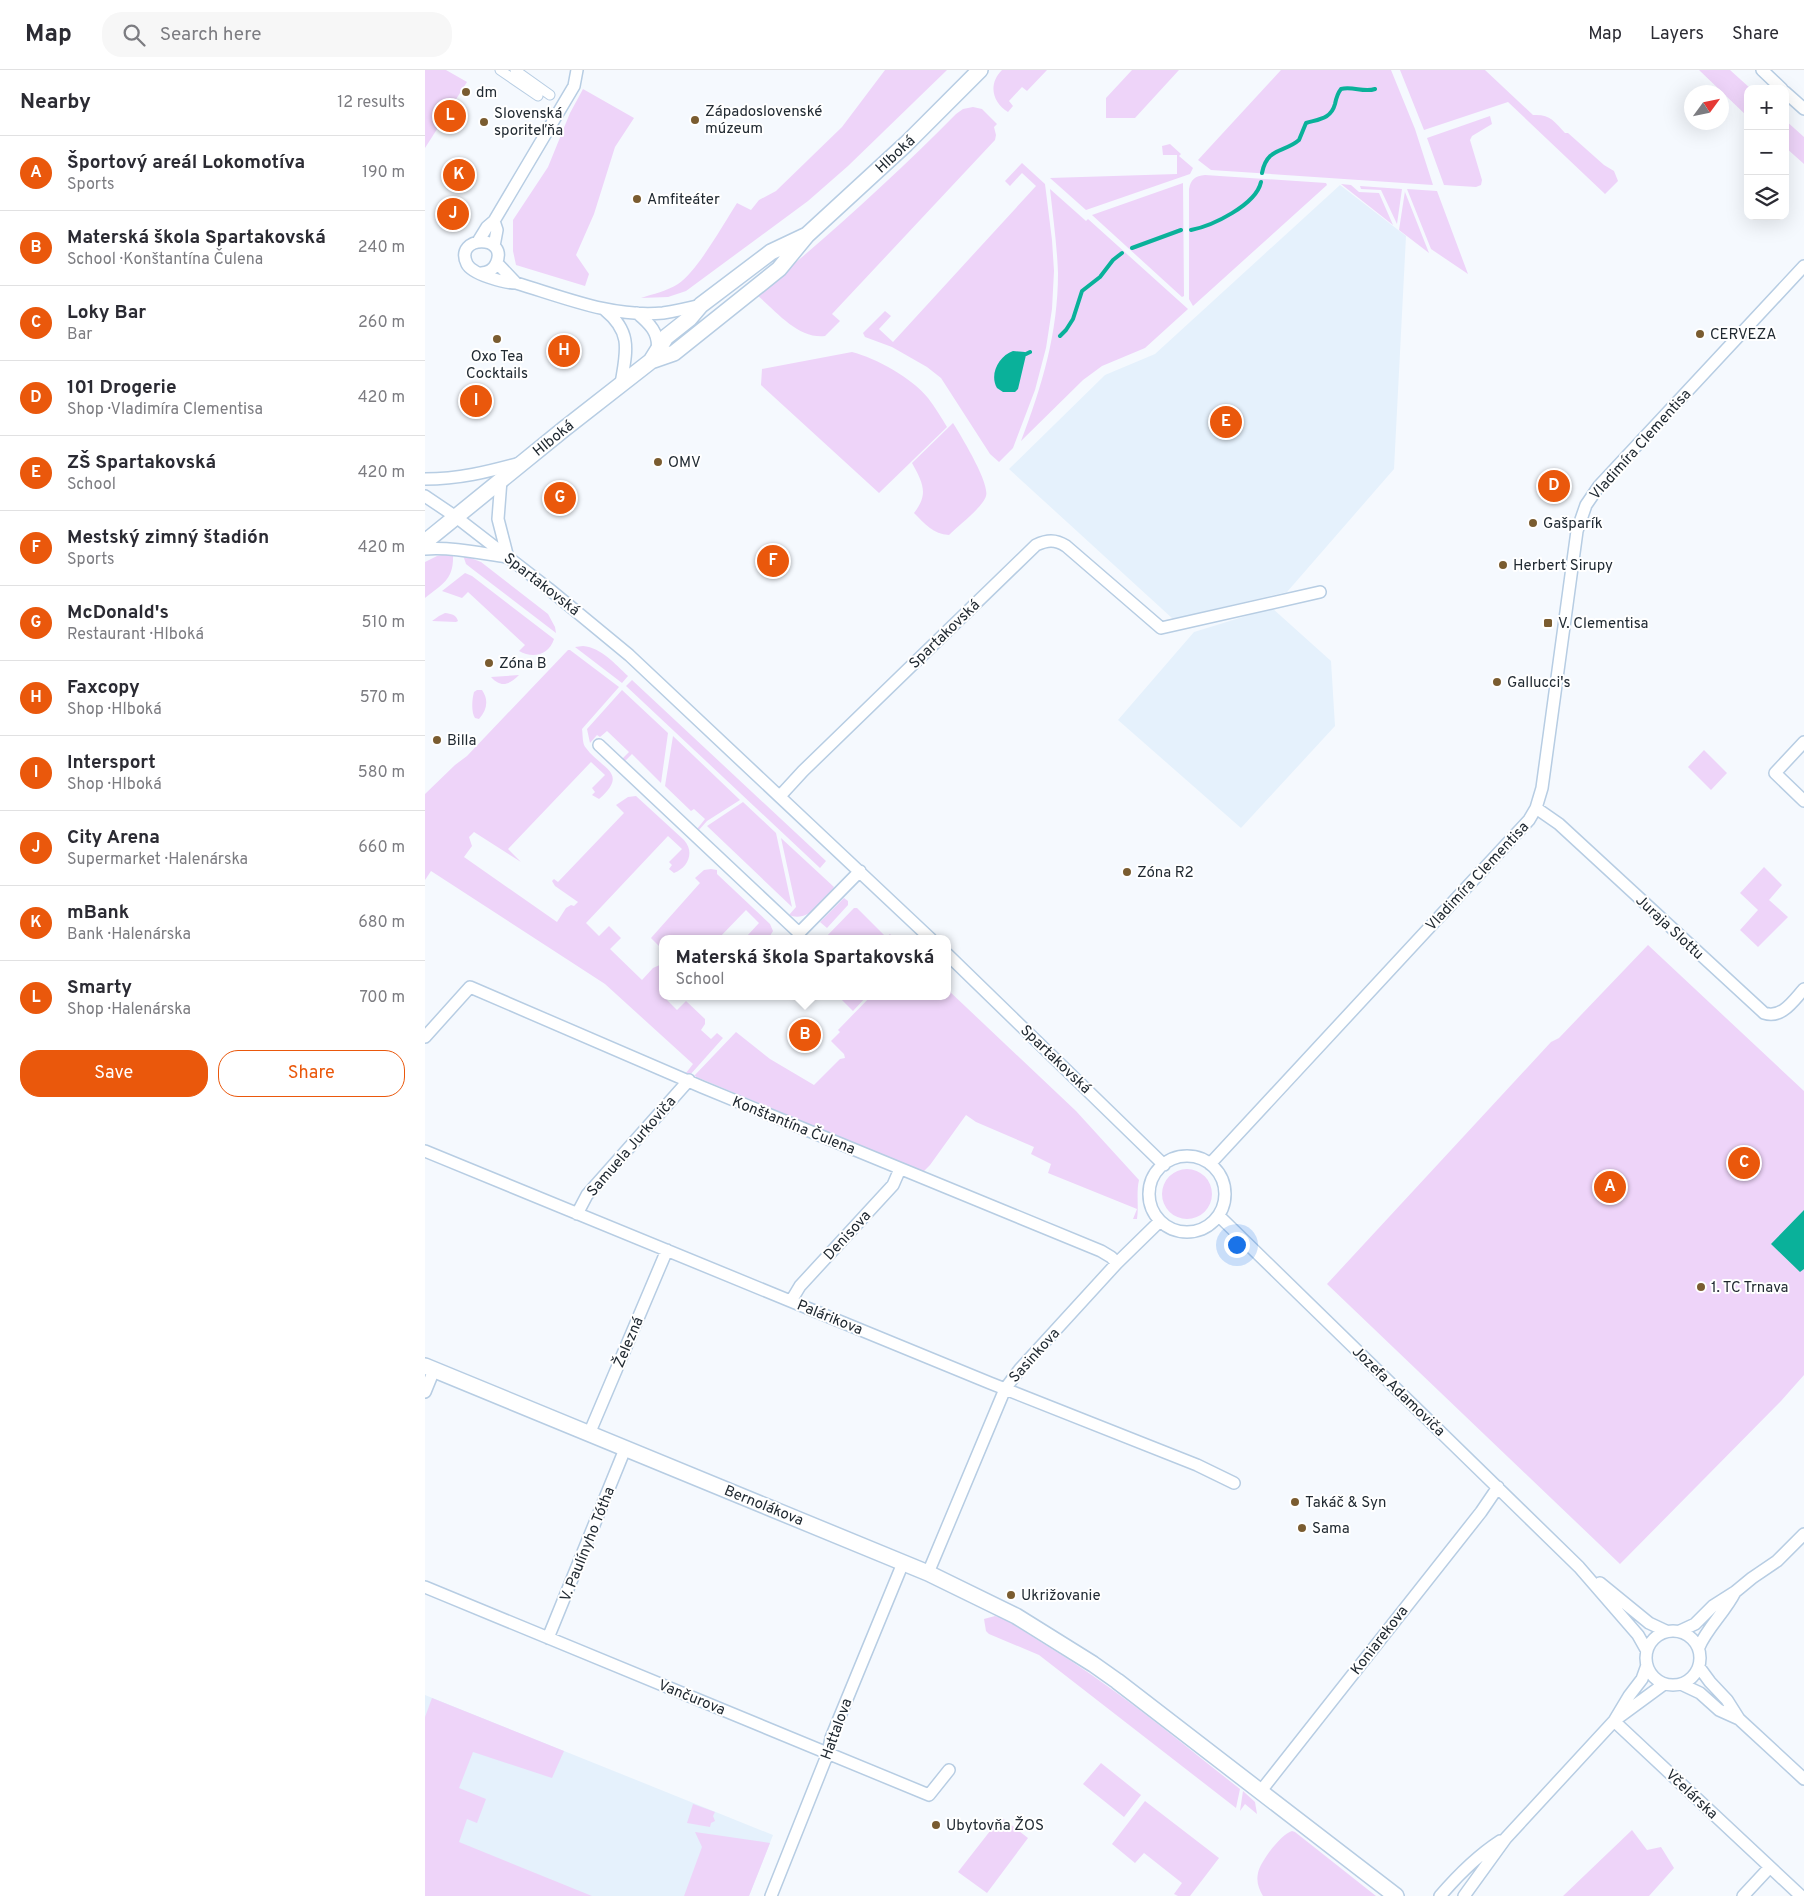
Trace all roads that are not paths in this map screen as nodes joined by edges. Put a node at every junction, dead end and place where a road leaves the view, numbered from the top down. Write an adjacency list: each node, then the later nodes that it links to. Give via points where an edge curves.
1 (515, 70): 9 (street)
2 (568, 70): 8 (street)
3 (577, 70): 8 (street)
4 (980, 70): 14 (street, Hlboká)
5 (1762, 70): 7 (street)
6 (496, 71): 10 (street)
7 (1778, 85)
8 (570, 92): 13 (street)
9 (550, 95)
10 (538, 96)
11 (1789, 96): 12 (street)
12 (1804, 109)
13 (494, 220): 15 (street); 16 (street, via 497,230)
14 (807, 235): 21 (street, Hlboká, via 771,252); 24 (street, Hlboká, via 779,268 674,353)
15 (479, 240): 16 (street); 19 (street, via 468,248 465,256 468,266)
16 (494, 246): 17 (street)
17 (497, 263): 19 (street, via 490,271); 20 (street)
18 (1804, 266): 39 (street, Vladimíra Clementisa, via 1599,486 1586,505 1577,531 1545,772)
19 (481, 273): 20 (street, via 506,283)
20 (515, 283): 22 (street)
21 (701, 305): 23 (street, via 663,313); 24 (street, Hlboká, via 667,336)
22 (605, 310): 23 (street); 25 (street, via 617,319 625,336)
23 (637, 313): 24 (street, via 655,332 658,345)
24 (653, 358): 25 (street, Hlboká)
25 (621, 384): 26 (street, Hlboká)
26 (524, 462): 27 (street, via 449,479); 28 (street, Hlboká)
27 (425, 479)
28 (501, 480): 30 (street, Hlboká); 33 (street, via 498,519)
29 (425, 496): 30 (street, Spartakovská)
30 (457, 517): 31 (street, Hlboká); 33 (street, Spartakovská)
31 (425, 542)
32 (425, 549): 33 (street, via 460,550)
33 (508, 558): 37 (street, Spartakovská, via 629,655)
34 (1320, 592): 37 (street, Spartakovská, via 1161,628 1059,542 1049,540 1035,545)
35 (1804, 742): 38 (street, via 1775,773)
36 (599, 745): 40 (street, via 799,933)
37 (780, 796): 40 (street, Spartakovská)
38 (1804, 801)
39 (1536, 808): 43 (street, Juraja Slottu, via 1559,824 1764,1013 1778,1014); 48 (street, Vladimíra Clementisa, via 1517,834)
40 (860, 872): 41 (street, Spartakovská)
41 (927, 935)
42 (951, 958): 47 (street, Spartakovská)
43 (1804, 989)
44 (425, 1037): 45 (street, Konštantína Čulena, via 470,987)
45 (689, 1080): 49 (street, Konštantína Čulena); 50 (street, Samuela Jurkoviča, via 587,1195)
46 (425, 1151): 50 (street, Palárikova)
47 (1164, 1164): 48 (street, via 1174,1158 1191,1156); 52 (street, via 1155,1174 1149,1195)
48 (1210, 1164): 51 (street, via 1222,1180 1225,1191)
49 (900, 1169): 54 (street, Konštantína Čulena, via 1101,1252); 55 (street, Denisova, via 893,1185 800,1286)
50 (577, 1214): 53 (street, Palárikova)
51 (1219, 1216): 52 (street, via 1202,1229 1187,1232 1172,1230); 62 (street, Jozefa Adamoviča)
52 (1160, 1221): 54 (street, Sasinkova)
53 (667, 1250): 55 (street, Palárikova); 59 (street, Železná)
54 (1117, 1264): 57 (street, Sasinkova)
55 (791, 1301): 57 (street, Palárikova)
56 (430, 1368): 58 (street); 59 (street, Bernolákova)
57 (1005, 1389): 61 (street, Palárikova, via 1156,1448); 66 (street, Sasinkova)
58 (425, 1392)
59 (589, 1434): 60 (street, Bernolákova)
60 (625, 1449): 64 (street, Bernolákova); 71 (street, V. Paulínyho Tótha)
61 (1235, 1483)
62 (1498, 1487): 65 (street, Jozefa Adamoviča); 83 (street, Koniarekova)
63 (1804, 1534): 68 (street, via 1781,1557)
64 (903, 1563): 66 (street, Bernolákova); 80 (street, Hattalova, via 831,1738)
65 (1579, 1566): 69 (street, Jozefa Adamoviča, via 1649,1623); 73 (street, Jozefa Adamoviča, via 1638,1635)
66 (928, 1573): 83 (street, Bernolákova, via 1015,1616 1093,1664)
67 (425, 1587): 71 (street, Vančurova)
68 (1735, 1592): 70 (street, via 1713,1606 1695,1624); 72 (street)
69 (1666, 1631): 70 (street); 73 (street, via 1654,1638)
70 (1680, 1631): 72 (street)
71 (548, 1638): 80 (street, Vančurova)
72 (1699, 1647): 75 (street)
73 (1647, 1651): 74 (street)
74 (1647, 1665): 76 (street, via 1652,1675); 79 (street, via 1642,1679)
75 (1699, 1667): 77 (street, via 1694,1676); 78 (street)
76 (1665, 1684): 77 (street); 79 (street)
77 (1681, 1684): 78 (street, via 1700,1693 1719,1710)
78 (1739, 1719): 82 (street)
79 (1614, 1721): 84 (street); 85 (street, Včelárska)
80 (828, 1753): 81 (street, Vančurova, via 929,1795); 86 (street, Hattalova)
81 (949, 1770)
82 (1804, 1779)
83 (1260, 1792): 87 (street)
84 (1506, 1838): 88 (street, via 1483,1852); 89 (street)
85 (1770, 1867): 90 (street); 91 (street, Včelárska)
86 (771, 1896)
87 (1396, 1896)
88 (1440, 1896)
89 (1464, 1896)
90 (1743, 1896)
91 (1801, 1896)

